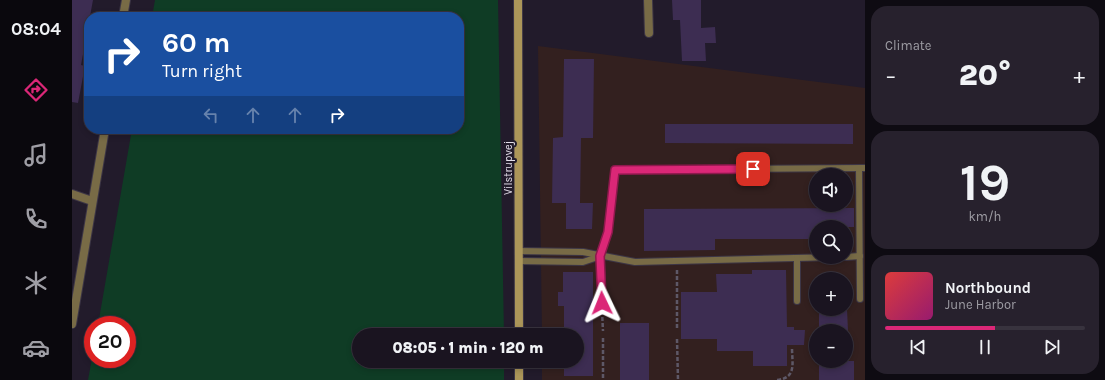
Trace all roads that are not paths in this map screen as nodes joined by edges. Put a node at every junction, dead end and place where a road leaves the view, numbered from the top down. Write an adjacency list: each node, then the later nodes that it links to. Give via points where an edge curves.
1 (126, 0): 4 (street)
2 (518, 0): 10 (street, Vilstrupvej)
3 (648, 0): 5 (street)
4 (124, 12)
5 (649, 33)
6 (103, 134): 9 (street)
7 (862, 168): 11 (lane, via 615,170 608,232); 13 (lane)
8 (72, 194): 9 (street)
9 (92, 201): 20 (street)
10 (519, 251): 11 (lane, via 583,252); 16 (street, Vilstrupvej)
11 (600, 256): 14 (lane, via 635,262); 16 (lane, via 583,262); 19 (lane)
12 (853, 256): 13 (lane)
13 (860, 256): 17 (lane)
14 (797, 258): 15 (lane); 18 (lane)
15 (809, 258)
16 (519, 261): 21 (street, Vilstrupvej)
17 (860, 299)
18 (797, 301)
19 (602, 303)
20 (72, 324)
21 (519, 328)
22 (519, 368): 23 (street)
23 (519, 380)

